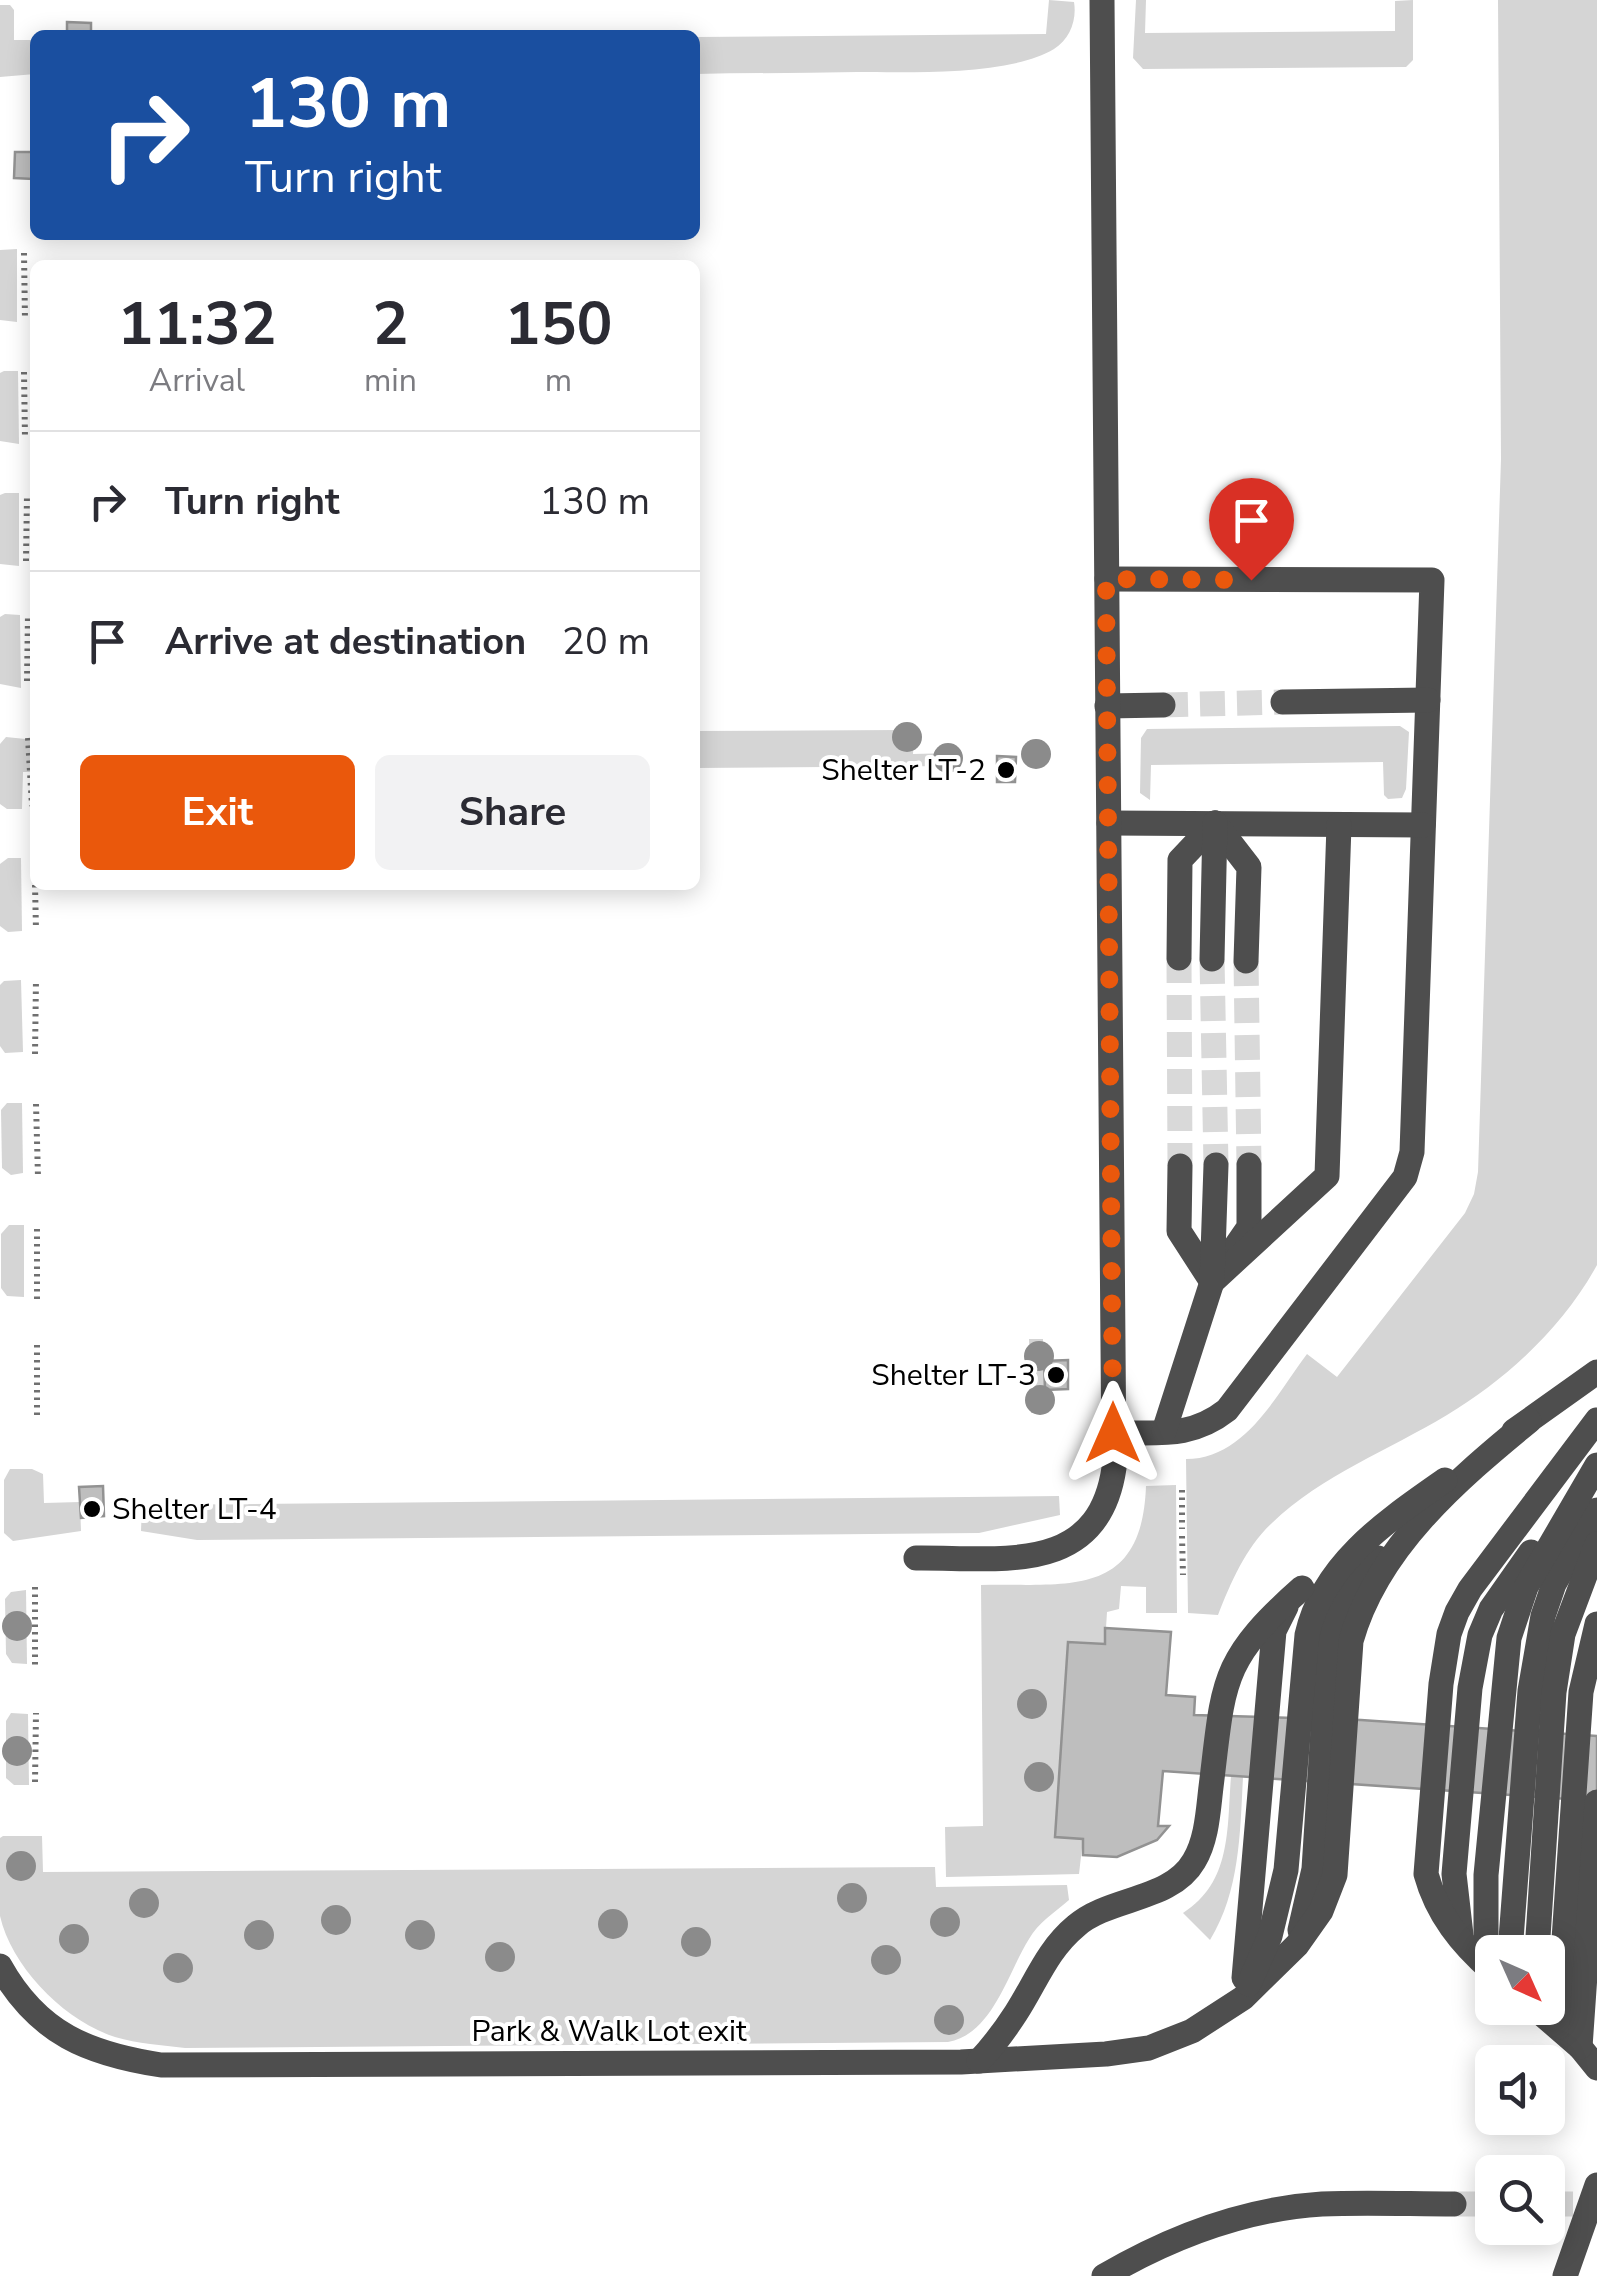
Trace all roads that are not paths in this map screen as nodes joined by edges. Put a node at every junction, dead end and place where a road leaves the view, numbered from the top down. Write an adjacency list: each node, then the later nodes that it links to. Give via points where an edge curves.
1 (1102, 0): 2 (lane)
2 (1106, 579): 3 (lane, via 1432,580); 6 (lane)
3 (1428, 700): 4 (lane); 10 (lane)
4 (1284, 702)
5 (1163, 705): 6 (lane)
6 (1107, 706): 7 (lane)
7 (1109, 823): 8 (lane); 22 (lane)
8 (1216, 823): 9 (lane); 11 (lane, via 1180,860); 12 (lane); 13 (lane, via 1249,867)
9 (1339, 824): 10 (lane); 17 (lane, via 1327,1176)
10 (1424, 825): 21 (lane, via 1412,1152 1405,1177 1228,1410 1192,1431)
11 (1180, 958)
12 (1212, 959)
13 (1246, 961)
14 (1216, 1165): 17 (lane)
15 (1249, 1165): 17 (lane, via 1249,1227)
16 (1180, 1166): 17 (lane, via 1179,1231)
17 (1212, 1282): 21 (lane)
18 (1597, 1372): 20 (lane)
19 (1597, 1420): 34 (lane, via 1470,1589 1449,1634 1426,1874 1446,1922)
20 (1529, 1421): 25 (lane); 37 (lane, Park & Walk Lot exit, via 1442,1497 1358,1614 1335,1875 1322,1911 1297,1945)
21 (1164, 1432): 22 (lane)
22 (1113, 1433): 27 (lane, via 1110,1492 1100,1517 1068,1546 1017,1558)
23 (1591, 1474): 31 (lane, via 1526,1587 1509,1638 1486,1875); 34 (lane, via 1508,1582 1480,1634 1454,1874)
24 (1597, 1510): 32 (lane, via 1543,1616 1530,1691)
25 (1380, 1525): 28 (lane); 37 (lane, via 1312,1611 1286,1870 1270,1936)
26 (1597, 1544): 33 (lane, via 1574,1598 1558,1664)
27 (916, 1558)
28 (1302, 1588): 37 (lane, via 1274,1631); 41 (lane, via 1252,1636 1227,1678 1206,1828 1192,1866 1173,1882 1104,1908 1058,1942)
29 (1597, 1624): 39 (lane, via 1581,1692)
30 (1597, 1802): 40 (lane)
31 (1488, 1935)
32 (1511, 1935)
33 (1539, 1935)
34 (1464, 1944): 35 (lane)
35 (1475, 1955)
36 (0, 1966): 41 (lane, Park & Walk Lot exit, via 27,2003 63,2035 104,2055 162,2065)
37 (1243, 1998): 41 (lane, Park & Walk Lot exit, via 1192,2031 1149,2048)
38 (1555, 2025): 39 (lane)
39 (1558, 2028): 40 (lane)
40 (1580, 2047): 42 (lane)
41 (979, 2061)
42 (1597, 2068)
43 (1597, 2185): 46 (lane)
44 (1454, 2204): 45 (lane, via 1279,2209 1182,2235)
45 (1104, 2276)
46 (1565, 2276)

